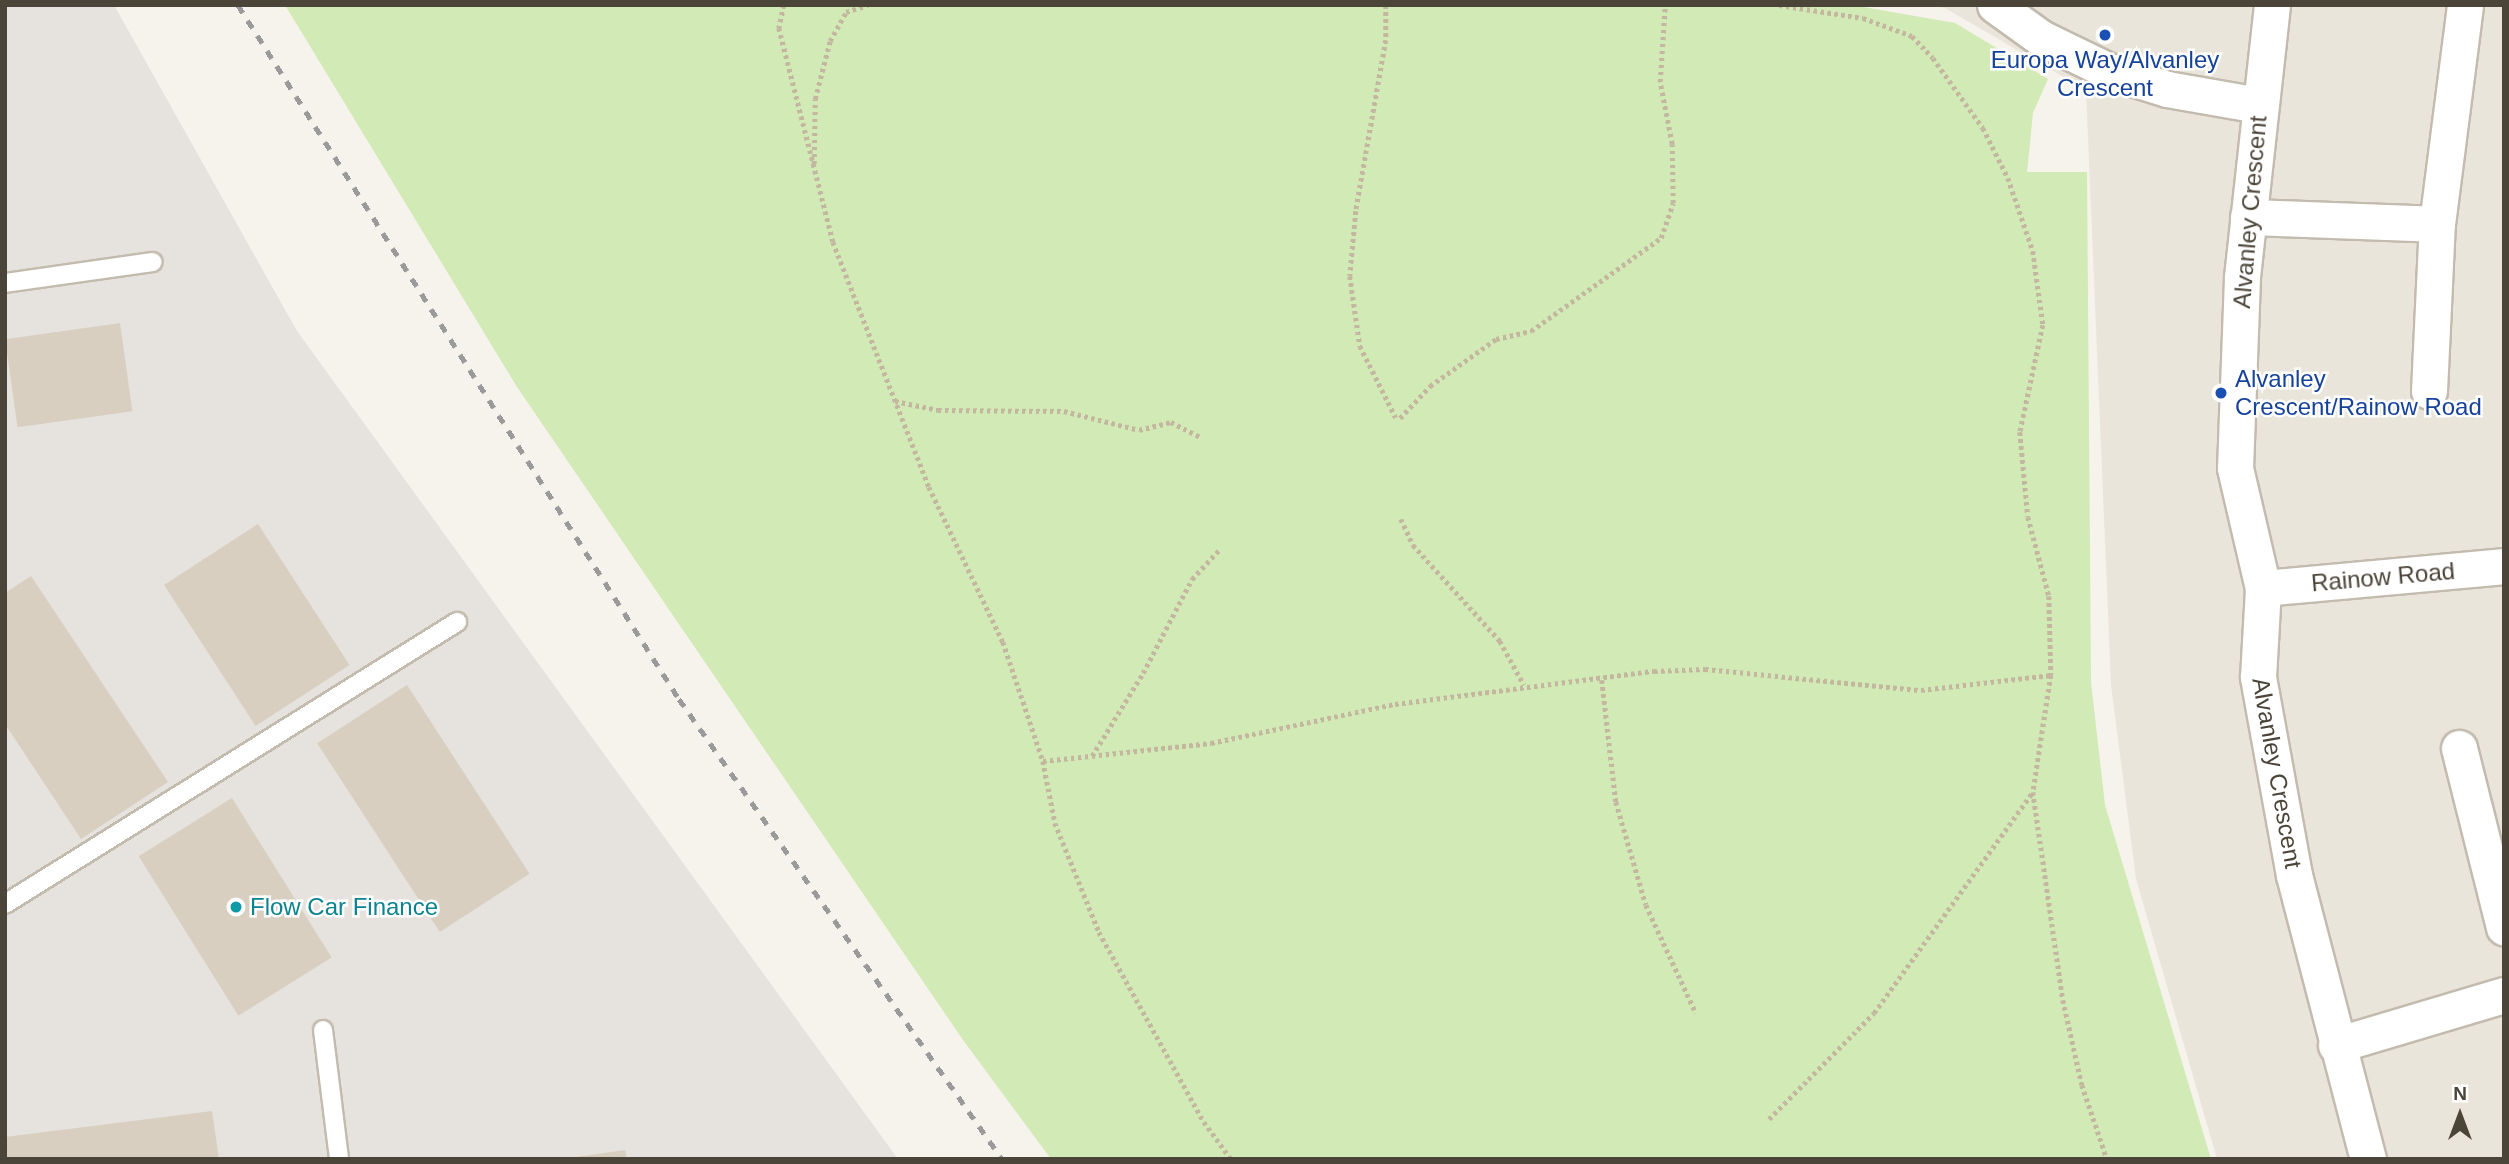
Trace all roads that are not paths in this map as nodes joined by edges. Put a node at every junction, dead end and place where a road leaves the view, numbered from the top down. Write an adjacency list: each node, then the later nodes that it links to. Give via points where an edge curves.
1 (1995, 5): 4 (street, via 2041,38 2109,71 2167,89)
2 (2272, 5): 4 (street, Alvanley Crescent)
3 (2465, 5): 6 (street)
4 (2259, 106): 5 (street, Alvanley Crescent)
5 (2248, 217): 6 (street); 11 (street, Alvanley Crescent, via 2235,468)
6 (2437, 224): 9 (street)
7 (153, 262): 8 (lane)
8 (5, 283)
9 (2429, 391)
10 (2504, 566): 11 (street, Rainow Road)
11 (2263, 588): 18 (street, Alvanley Crescent, via 2258,677 2294,875)
12 (457, 622): 14 (lane)
13 (2459, 747): 15 (street)
14 (5, 904)
15 (2504, 928)
16 (2504, 995): 18 (street)
17 (323, 1030): 19 (lane)
18 (2336, 1045): 20 (street, Alvanley Crescent)
19 (339, 1159)
20 (2368, 1159)

